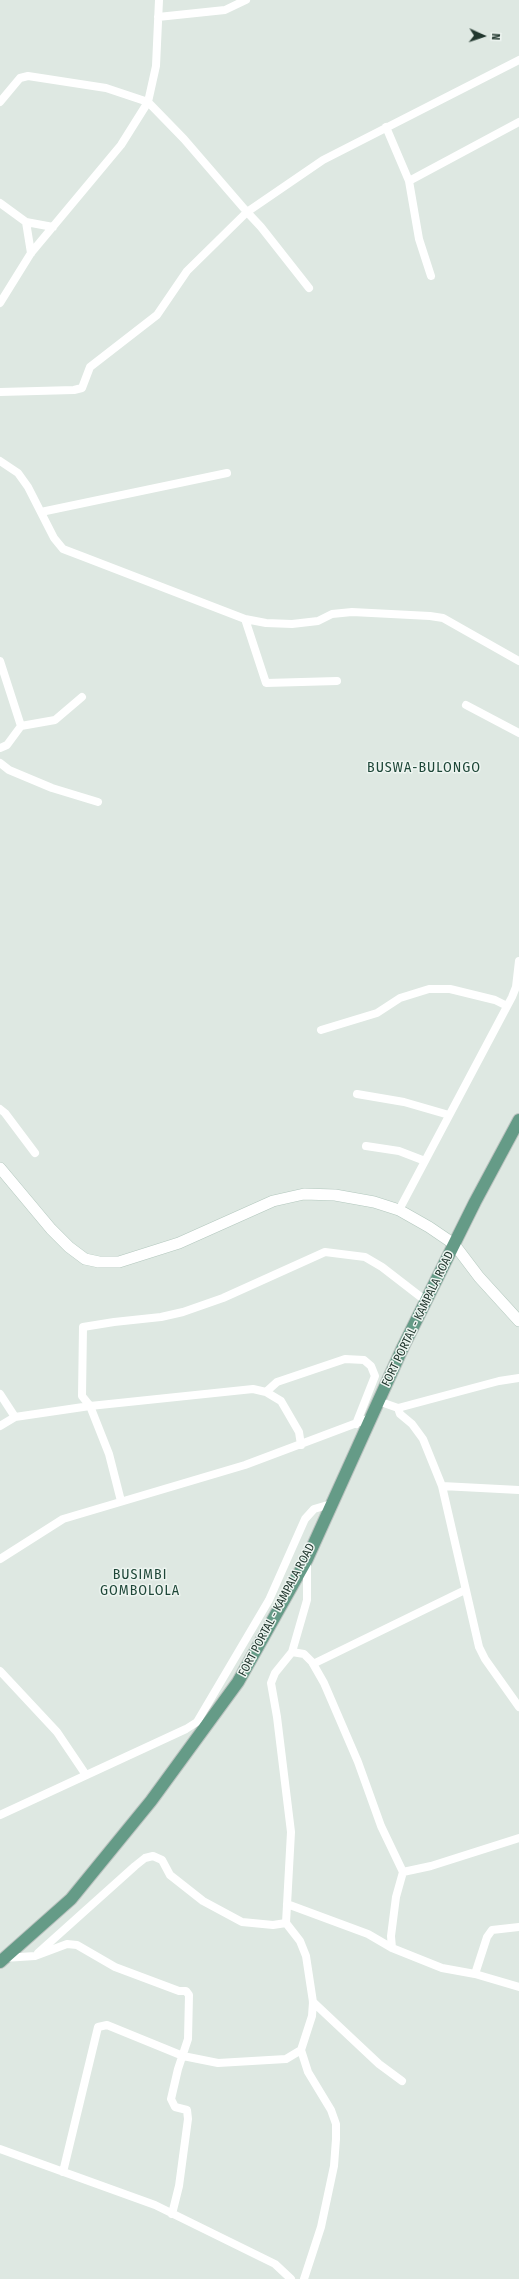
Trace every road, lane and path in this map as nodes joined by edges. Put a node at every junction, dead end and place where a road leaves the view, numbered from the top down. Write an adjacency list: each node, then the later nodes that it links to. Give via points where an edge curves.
1 (159, 0): 3 (street)
2 (246, 0): 3 (street, via 225,10)
3 (158, 17): 6 (street, via 156,66)
4 (519, 60): 8 (street)
5 (0, 102): 6 (street, via 20,78 28,76 106,88)
6 (148, 102): 11 (street); 13 (street, via 121,145)
7 (519, 122): 9 (street)
8 (386, 127): 9 (street); 11 (street, via 322,160)
9 (409, 181): 15 (street, via 419,239)
10 (0, 203): 12 (street)
11 (247, 212): 16 (street); 18 (street, via 187,271 157,315 90,367 82,388)
12 (26, 222): 13 (street); 14 (street)
13 (53, 228): 14 (street)
14 (31, 253): 17 (street)
15 (432, 276)
16 (310, 288)
17 (0, 303)
18 (0, 392)
19 (0, 461): 21 (street, via 18,473)
20 (227, 473): 21 (street)
21 (41, 512): 22 (street, via 54,538 63,548)
22 (245, 619): 23 (street, via 292,624 318,621 332,614 352,612 430,616 443,618); 25 (street, via 266,683)
23 (519, 660)
24 (0, 661): 28 (street)
25 (337, 681)
26 (82, 697): 28 (street, via 55,720)
27 (466, 704): 29 (street)
28 (21, 726): 30 (street, via 6,745)
29 (519, 733)
30 (0, 748)
31 (0, 763): 32 (street, via 9,770 52,788)
32 (98, 802)
33 (519, 961): 34 (street, via 516,987)
34 (507, 1006): 35 (street, via 495,1000 450,989 429,989 400,998 377,1013); 38 (street)
35 (321, 1030)
36 (357, 1094): 38 (street, via 404,1102)
37 (0, 1109): 41 (street, via 5,1112)
38 (449, 1115): 42 (street)
39 (519, 1120): 45 (main road, FORT PORTAL - KAMPALA ROAD)
40 (366, 1146): 42 (street, via 399,1151)
41 (35, 1153)
42 (425, 1161): 44 (street)
43 (0, 1168): 44 (main road, via 65,1243 85,1259 99,1262 118,1262 179,1243 273,1201 304,1194 335,1195 374,1202)
44 (399, 1210): 45 (main road)
45 (454, 1244): 46 (main road, FORT PORTAL - KAMPALA ROAD); 47 (main road, via 479,1277)
46 (426, 1301): 51 (main road, FORT PORTAL - KAMPALA ROAD); 52 (street, via 365,1257 325,1252 223,1298 184,1312 83,1328 82,1396)
47 (519, 1321)
48 (519, 1378): 53 (street, via 499,1380)
49 (266, 1392): 52 (street, via 253,1389); 56 (street, via 278,1382 345,1359 364,1360 371,1366 374,1376); 58 (street, via 281,1402 299,1432)
50 (0, 1394): 54 (street)
51 (378, 1401): 53 (street); 55 (main road, FORT PORTAL - KAMPALA ROAD)
52 (90, 1406): 54 (street); 61 (street, via 109,1454)
53 (398, 1408): 59 (street, via 400,1414 412,1424 423,1439)
54 (15, 1417): 57 (street)
55 (370, 1418): 56 (street); 62 (main road, FORT PORTAL - KAMPALA ROAD)
56 (356, 1424): 58 (street)
57 (0, 1426)
58 (301, 1445): 61 (street, via 245,1465)
59 (442, 1486): 60 (street); 65 (street)
60 (519, 1490)
61 (121, 1501): 63 (street, via 63,1519)
62 (331, 1504): 64 (main road, FORT PORTAL - KAMPALA ROAD); 70 (street, via 314,1509 304,1519 269,1600 197,1722 186,1730)
63 (1, 1555)
64 (307, 1559): 66 (street, via 307,1600); 79 (main road, FORT PORTAL - KAMPALA ROAD, via 238,1682 169,1778 71,1899)
65 (465, 1590): 67 (street); 69 (street, via 472,1624 485,1660)
66 (292, 1652): 67 (street, via 304,1654); 74 (street, via 275,1673 271,1683 278,1717 291,1832)
67 (313, 1664): 73 (street, via 332,1700 381,1826)
68 (0, 1671): 70 (street, via 57,1732)
69 (519, 1708)
70 (86, 1775): 71 (street)
71 (0, 1815)
72 (519, 1838): 73 (street, via 431,1866)
73 (403, 1872): 77 (street, via 396,1897)
74 (287, 1904): 75 (street); 77 (street, via 368,1934)
75 (286, 1923): 78 (street, via 273,1925 242,1922 203,1901 170,1875 162,1860 153,1856 145,1858 135,1866); 82 (street, via 300,1941 306,1956)
76 (519, 1927): 80 (street, via 492,1930)
77 (392, 1948): 80 (street, via 442,1968)
78 (35, 1956): 79 (street); 84 (street, via 66,1944 77,1945 121,1970 179,1991 186,1991 189,1995 188,2039)
79 (2, 1960)
80 (475, 1974): 81 (street)
81 (519, 1986)
82 (313, 2002): 83 (street, via 312,2016); 85 (street, via 379,2064)
83 (301, 2050): 84 (street, via 286,2059 218,2063); 90 (street, via 308,2072 336,2124 334,2166 321,2227)
84 (183, 2056): 87 (street, via 107,2025 98,2027); 88 (street, via 171,2099 175,2107 187,2110 188,2119 179,2186)
85 (402, 2081)
86 (0, 2149): 87 (street)
87 (63, 2172): 88 (street, via 155,2205)
88 (172, 2214): 89 (street, via 275,2264)
89 (291, 2279)
90 (304, 2279)

